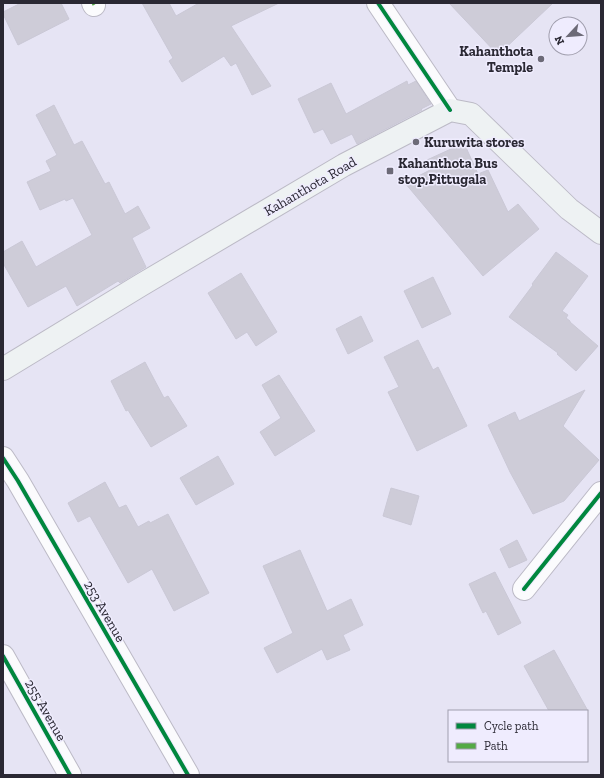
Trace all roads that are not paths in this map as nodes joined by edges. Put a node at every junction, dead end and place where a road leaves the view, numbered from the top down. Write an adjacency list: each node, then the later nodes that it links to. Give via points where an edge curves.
1 (378, 3): 2 (street)
2 (450, 110): 3 (main road, via 471,114 569,209); 4 (main road, Kahanthota Road, via 344,165)
3 (601, 233)
4 (3, 369)
5 (3, 458): 10 (street, 253 Avenue)
6 (601, 492): 7 (street)
7 (524, 589)
8 (3, 656): 9 (street, 255 Avenue)
9 (70, 775)
10 (188, 775)

